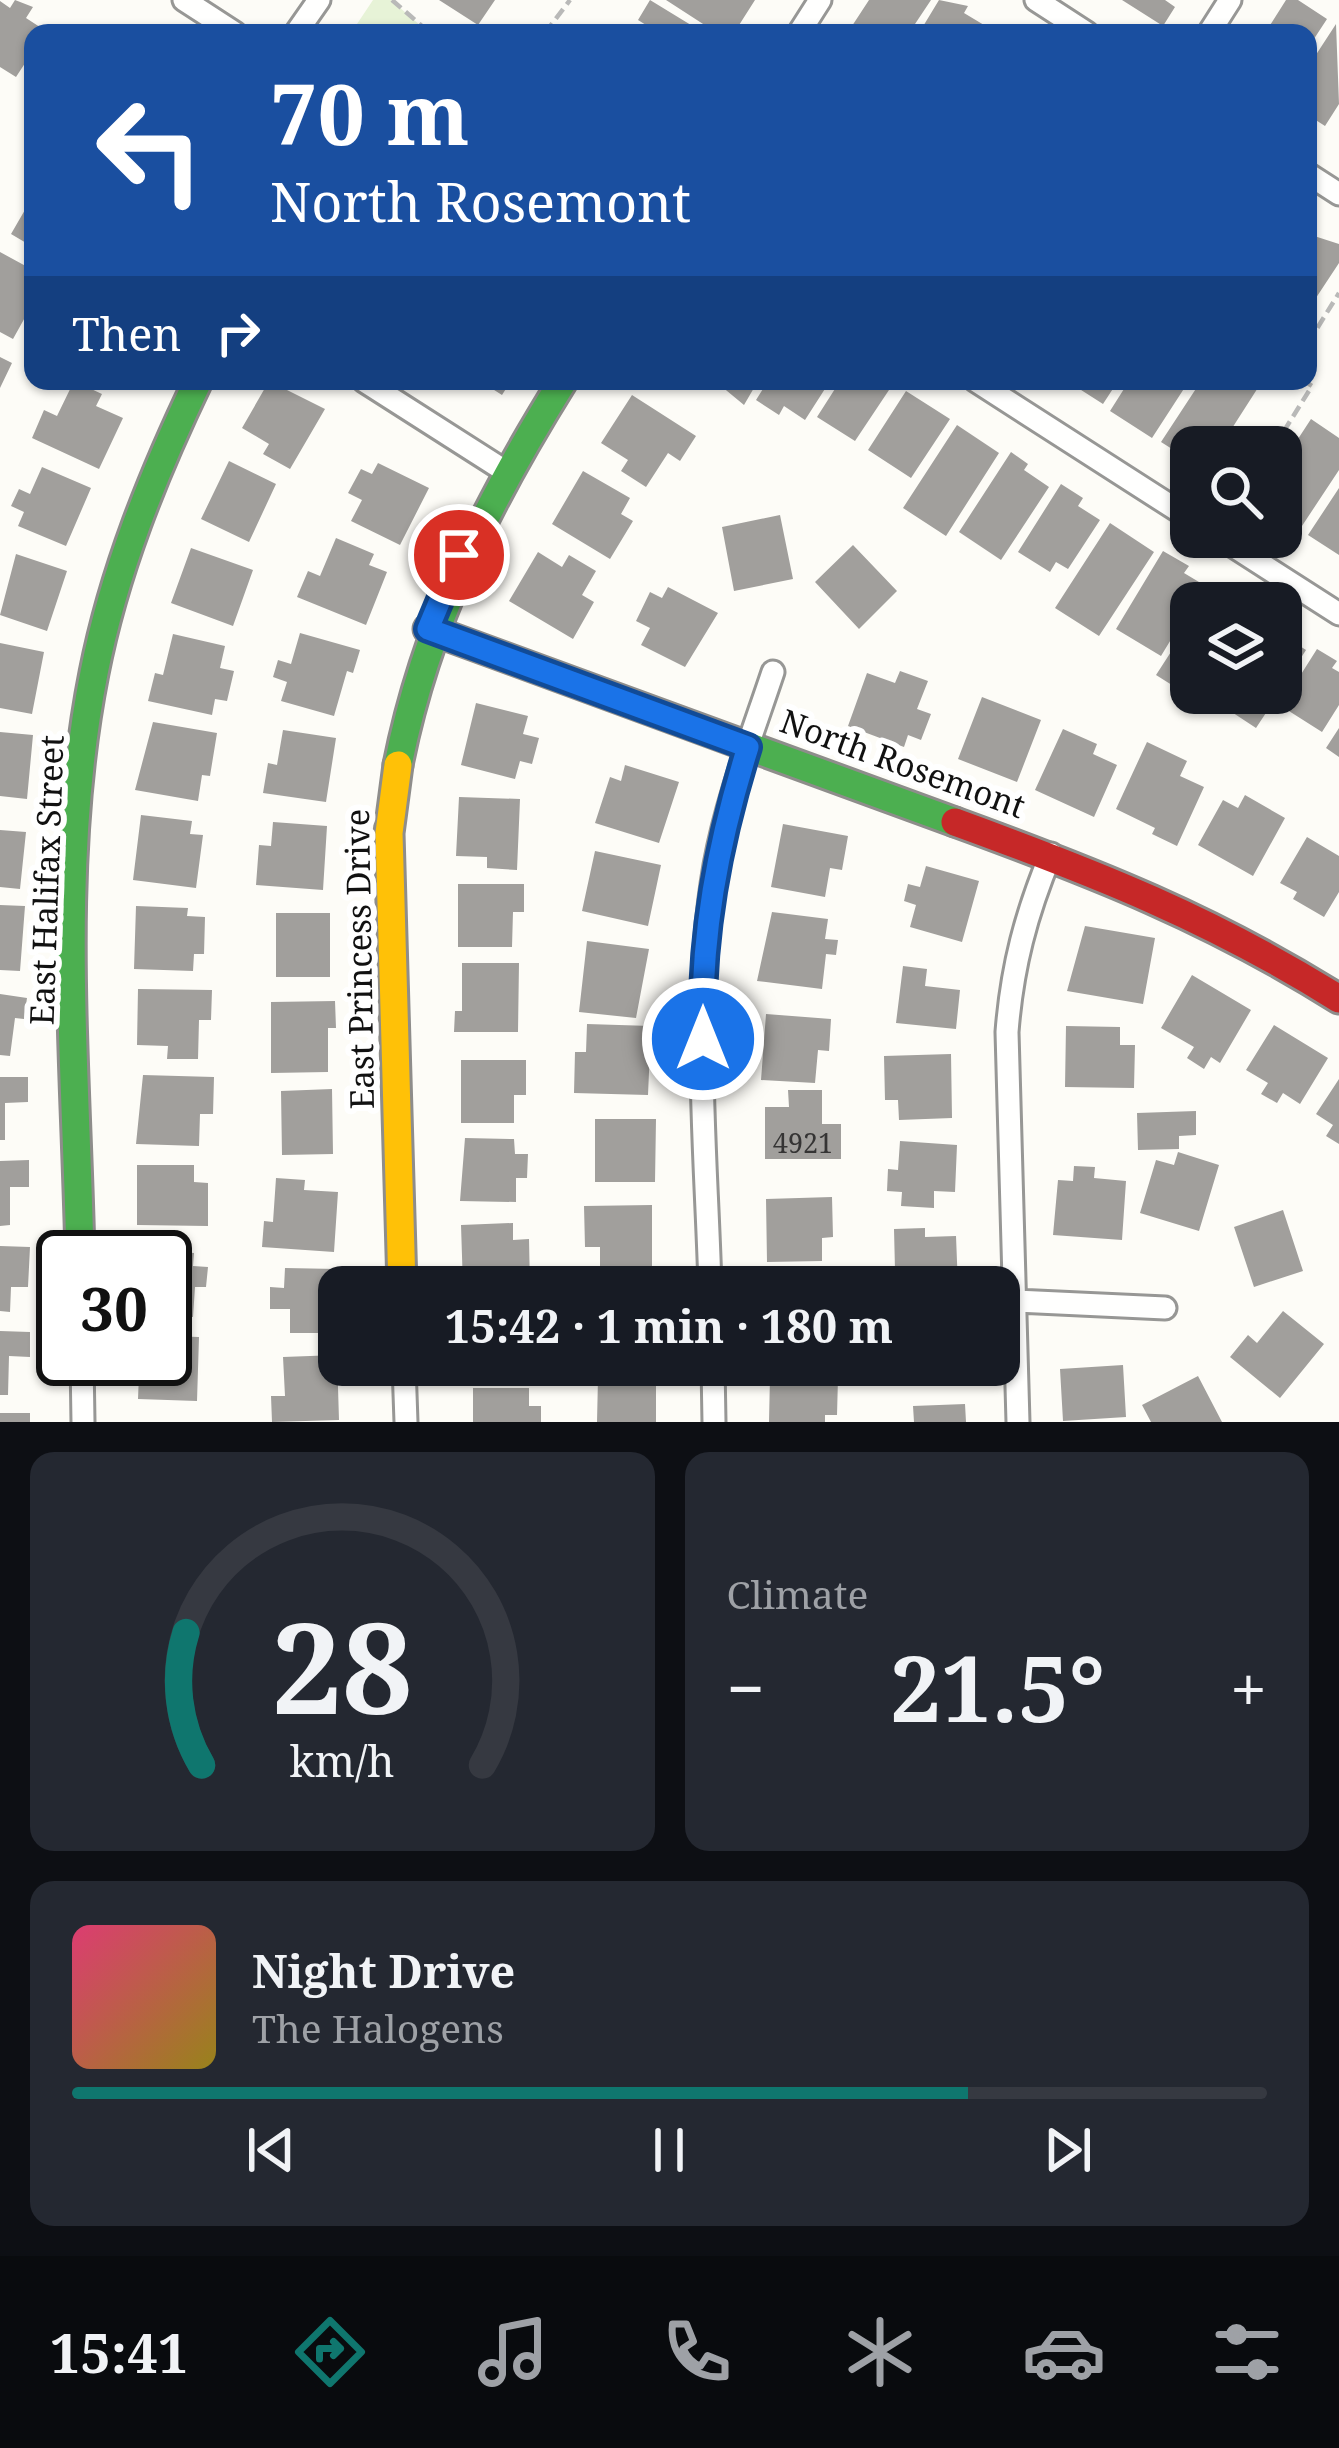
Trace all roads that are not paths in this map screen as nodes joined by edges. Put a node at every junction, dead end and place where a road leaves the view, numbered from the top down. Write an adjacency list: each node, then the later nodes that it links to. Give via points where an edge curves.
1 (184, 0): 3 (street)
2 (1036, 0): 4 (street)
3 (222, 24)
4 (1073, 24)
5 (194, 390): 18 (street, East Halifax Street, via 141,502 86,717 77,862)
6 (378, 390): 9 (street)
7 (557, 390): 9 (street, East Princess Drive)
8 (990, 390): 10 (street)
9 (505, 471): 13 (street, East Princess Drive)
10 (1170, 506)
11 (1252, 558): 12 (street)
12 (1339, 614)
13 (428, 629): 15 (street, North Rosemont); 19 (street, East Princess Drive, via 389,833)
14 (773, 672): 15 (street)
15 (748, 747): 16 (street, North Rosemont); 20 (street, via 716,860 701,997)
16 (1051, 854): 17 (street, North Rosemont, via 1191,912); 21 (street, via 1012,974)
17 (1339, 998)
18 (80, 1230)
19 (401, 1266)
20 (709, 1266)
21 (1013, 1266)
22 (1020, 1301): 23 (street)
23 (1165, 1308)
24 (82, 1386): 28 (street)
25 (405, 1386): 29 (street)
26 (713, 1386): 30 (street)
27 (1017, 1386): 31 (street)
28 (83, 1422)
29 (406, 1422)
30 (714, 1422)
31 (1018, 1422)

